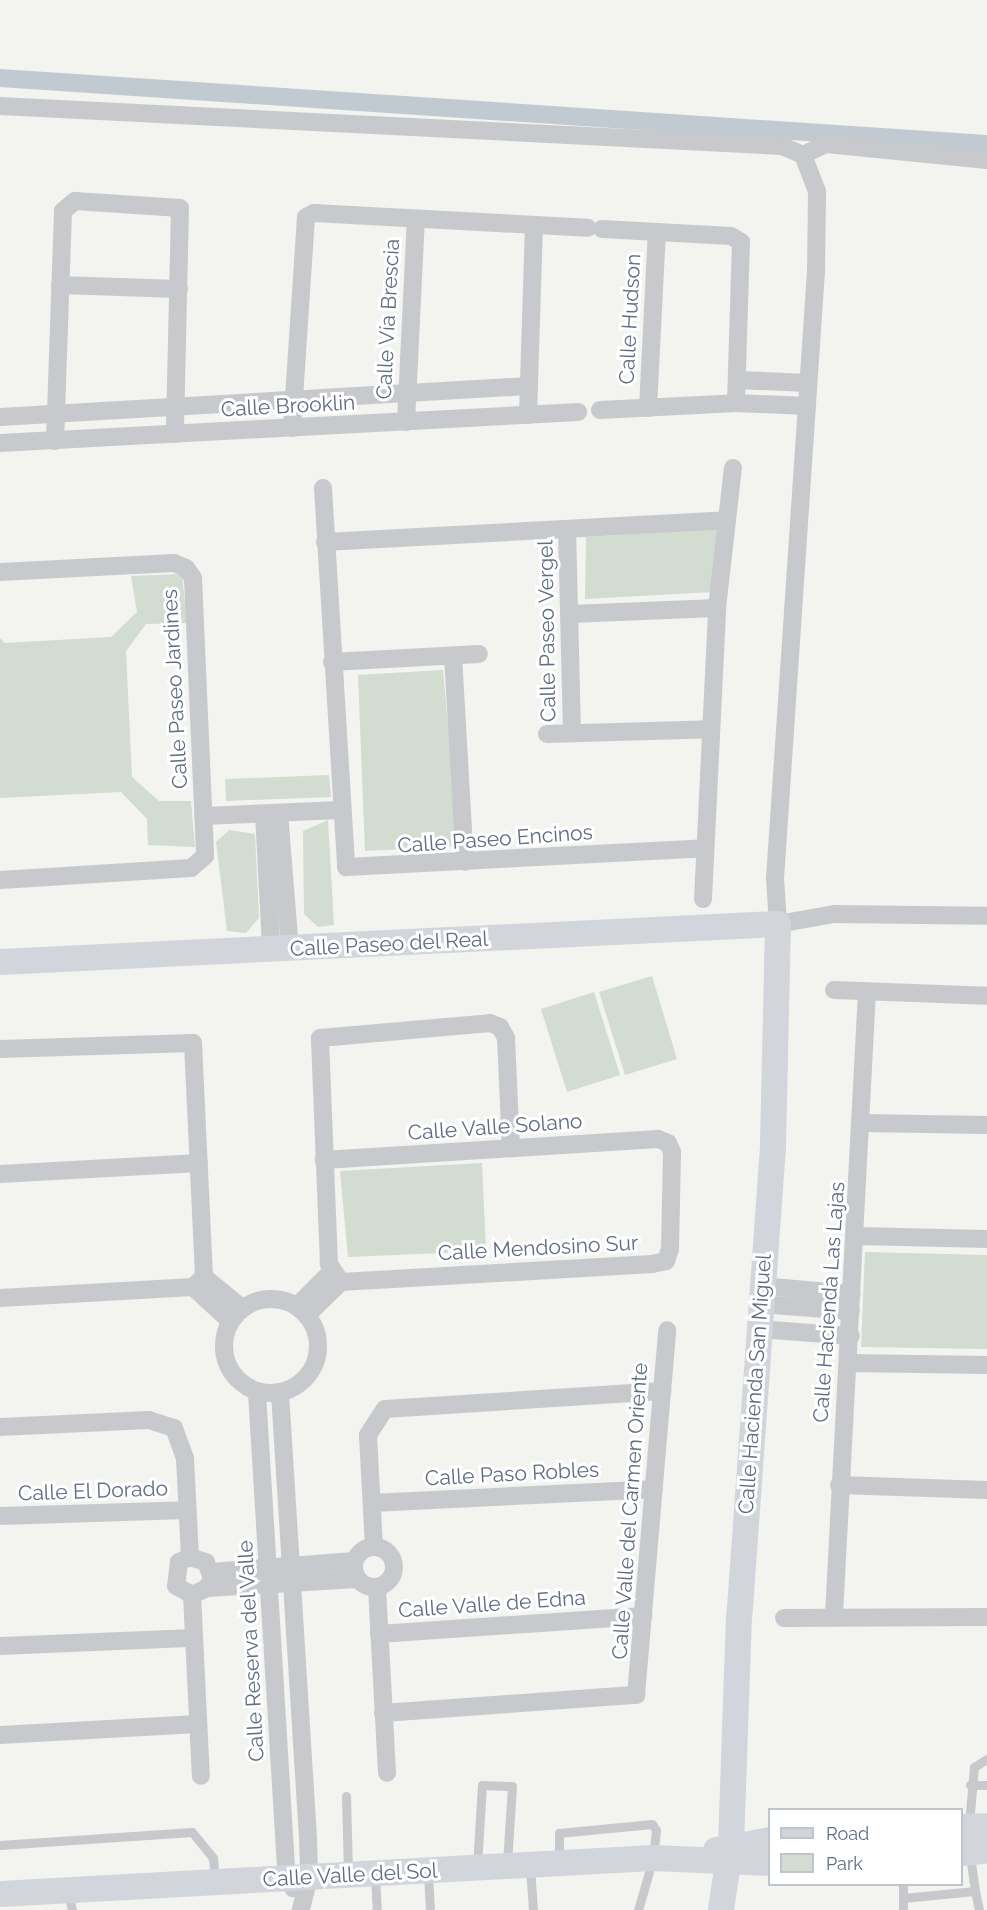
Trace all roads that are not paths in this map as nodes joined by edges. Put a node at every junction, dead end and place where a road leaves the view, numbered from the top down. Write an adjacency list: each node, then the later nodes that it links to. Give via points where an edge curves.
1 (0, 106): 2 (street, via 782,146)
2 (803, 155): 3 (street, via 826,144); 11 (street, via 817,192)
3 (987, 160)
4 (416, 219): 5 (street, Calle Vía Brescia); 13 (street, Calle Vía Brescia); 14 (street, Calle Vía Brescia, via 314,213 306,217)
5 (534, 225): 6 (street, Calle Vía Brescia); 12 (street)
6 (595, 229): 7 (street, Calle Hudson)
7 (657, 232): 10 (street, Calle Hudson, via 731,236 741,242); 18 (street, Calle Hudson)
8 (60, 285): 9 (street); 9 (street, via 63,211 75,201 180,208); 21 (street)
9 (180, 289): 17 (street)
10 (737, 380): 11 (street); 15 (street)
11 (808, 383): 16 (street)
12 (528, 386): 13 (street, Calle Brooklin); 22 (street)
13 (406, 394): 14 (street, Calle Brooklin); 24 (street, Calle Vía Brescia)
14 (292, 400): 17 (street, Calle Brooklin); 25 (street, Calle Vía Brescia)
15 (736, 403): 16 (street); 18 (street)
16 (807, 406): 51 (street, via 775,878)
17 (173, 407): 21 (street, Calle Brooklin); 26 (street)
18 (648, 408): 19 (street)
19 (600, 410)
20 (578, 412): 22 (street, Calle Brooklin)
21 (55, 414): 23 (street, Calle Brooklin); 27 (street)
22 (528, 415): 24 (street, Calle Brooklin)
23 (0, 417)
24 (406, 422): 25 (street, Calle Brooklin)
25 (292, 428): 26 (street, Calle Brooklin)
26 (175, 434): 27 (street, Calle Brooklin)
27 (55, 441): 28 (street, Calle Brooklin)
28 (0, 443)
29 (732, 468): 31 (street)
30 (323, 488): 33 (street, Calle Paseo Encinos)
31 (726, 520): 32 (street); 35 (street)
32 (567, 529): 33 (street); 36 (street, Calle Paseo Vergel)
33 (326, 542): 39 (street, Calle Paseo Encinos)
34 (0, 572): 45 (street, Calle Paseo Jardines, via 174,563 186,568 193,578)
35 (717, 608): 36 (street); 40 (street)
36 (570, 614): 41 (street, Calle Paseo Vergel)
37 (479, 654): 38 (street)
38 (453, 656): 39 (street); 47 (street)
39 (332, 662): 43 (street, Calle Paseo Encinos)
40 (711, 729): 41 (street, Calle Paseo Vergel); 46 (street)
41 (573, 733): 42 (street, Calle Paseo Vergel)
42 (547, 734)
43 (340, 810): 44 (street); 47 (street, Calle Paseo Encinos, via 346,867)
44 (271, 813): 45 (street, Calle Paseo Jardines); 52 (street)
45 (203, 816): 48 (street, Calle Paseo Jardines, via 205,856 191,868)
46 (704, 848): 47 (street, Calle Paseo Encinos); 49 (street)
47 (465, 862)
48 (0, 880)
49 (703, 899)
50 (987, 916): 51 (street, via 834,914)
51 (778, 924): 52 (street, Calle Paseo del Real); 71 (street, Calle Hacienda San Miguel, via 773,1147)
52 (280, 949): 53 (street, Calle Paseo del Real)
53 (0, 962)
54 (834, 990): 55 (street)
55 (867, 992): 56 (street); 58 (street, Calle Hacienda Las Lajas)
56 (987, 996)
57 (0, 1049): 63 (street, via 193,1043)
58 (863, 1124): 59 (street); 65 (street, Calle Hacienda Las Lajas)
59 (987, 1125)
60 (668, 1143): 61 (street, Calle Valle Solano); 67 (street, Calle Mendosino Sur, via 672,1163 666,1261)
61 (511, 1148): 62 (street, Calle Valle Solano); 62 (street, via 506,1038 500,1027 478,1024 320,1038)
62 (324, 1160): 67 (street)
63 (199, 1163): 64 (street); 68 (street)
64 (0, 1174)
65 (857, 1236): 66 (street); 70 (street, Calle Hacienda Las Lajas)
66 (987, 1239)
67 (336, 1277): 72 (street)
68 (198, 1282): 69 (street); 73 (street)
69 (0, 1298)
70 (851, 1303): 71 (street); 75 (street, Calle Hacienda Las Lajas)
71 (760, 1306): 75 (street); 115 (street, Calle Hacienda San Miguel)
72 (302, 1311): 73 (street, via 269,1299); 80 (street, via 316,1328 317,1358 302,1382)
73 (236, 1314): 79 (street, via 223,1348 226,1363 234,1376)
74 (667, 1330): 78 (street, Calle Valle del Carmen Oriente)
75 (851, 1336): 76 (street, Calle Hacienda Las Lajas)
76 (849, 1363): 77 (street); 82 (street, Calle Hacienda Las Lajas)
77 (987, 1365)
78 (662, 1391): 83 (street, Calle Valle del Carmen Oriente); 85 (street, via 385,1408 368,1435)
79 (258, 1393): 80 (street); 92 (street, Calle Reserva del Valle)
80 (280, 1393): 91 (street, Calle Reserva del Valle)
81 (0, 1427): 86 (street, via 149,1420 174,1428 185,1458)
82 (839, 1485): 84 (street); 95 (street, Calle Hacienda Las Lajas)
83 (654, 1489): 85 (street, Calle Paso Robles); 96 (street, Calle Valle del Carmen Oriente)
84 (987, 1490)
85 (372, 1503): 88 (street)
86 (187, 1510): 87 (street, Calle El Dorado); 89 (street)
87 (0, 1516)
88 (374, 1547): 90 (street); 94 (street, via 387,1551 394,1570)
89 (190, 1557): 93 (street, via 206,1562); 93 (street, via 173,1574 176,1586)
90 (355, 1570): 91 (street); 94 (street)
91 (291, 1574): 92 (street); 124 (street, Calle Reserva del Valle)
92 (270, 1576): 93 (street); 124 (street, Calle Reserva del Valle)
93 (204, 1585): 100 (street)
94 (377, 1588): 99 (street)
95 (834, 1615): 97 (street); 98 (street)
96 (644, 1616): 99 (street, Calle Valle de Edna); 102 (street, Calle Valle del Carmen Oriente, via 636,1695)
97 (987, 1617)
98 (784, 1618)
99 (379, 1634): 102 (street)
100 (194, 1638): 101 (street); 103 (street)
101 (0, 1646)
102 (383, 1713): 106 (street)
103 (198, 1724): 104 (street); 107 (street)
104 (0, 1735)
105 (987, 1759): 108 (lane, via 974,1767)
106 (387, 1773)
107 (201, 1776)
108 (970, 1785): 109 (lane); 111 (lane)
109 (987, 1785)
110 (346, 1796): 123 (lane)
111 (972, 1826): 114 (lane)
112 (768, 1841): 115 (street, Calle Valle del Sol)
113 (0, 1845): 125 (lane, via 192,1832 213,1858)
114 (973, 1852): 127 (lane)
115 (730, 1854): 116 (street, Calle Valle del Sol); 118 (street, Calle Valle del Sol); 136 (street, Calle Hacienda San Miguel)
116 (653, 1858): 117 (street, Calle Valle del Sol); 117 (lane, via 656,1830 634,1822 559,1833); 135 (lane)
117 (559, 1863): 119 (street, Calle Valle del Sol)
118 (768, 1863)
119 (519, 1865): 120 (street, Calle Valle del Sol); 120 (lane, via 512,1786 482,1785); 134 (lane)
120 (477, 1868): 121 (street, Calle Valle del Sol)
121 (428, 1871): 122 (street, Calle Valle del Sol); 133 (lane)
122 (375, 1873): 123 (street, Calle Valle del Sol); 132 (lane)
123 (348, 1875): 124 (street, Calle Valle del Sol)
124 (298, 1878): 125 (street, Calle Valle del Sol); 131 (street, Calle Reserva del Valle)
125 (216, 1882): 130 (street, Calle Valle del Sol)
126 (903, 1886): 129 (lane)
127 (975, 1891): 129 (lane); 138 (lane)
128 (0, 1894): 130 (street, Calle Valle del Sol)
129 (903, 1898): 137 (lane)
130 (70, 1900)
131 (301, 1906)
132 (377, 1910)
133 (430, 1910)
134 (533, 1910)
135 (638, 1910)
136 (721, 1910)
137 (903, 1910)
138 (979, 1910)

